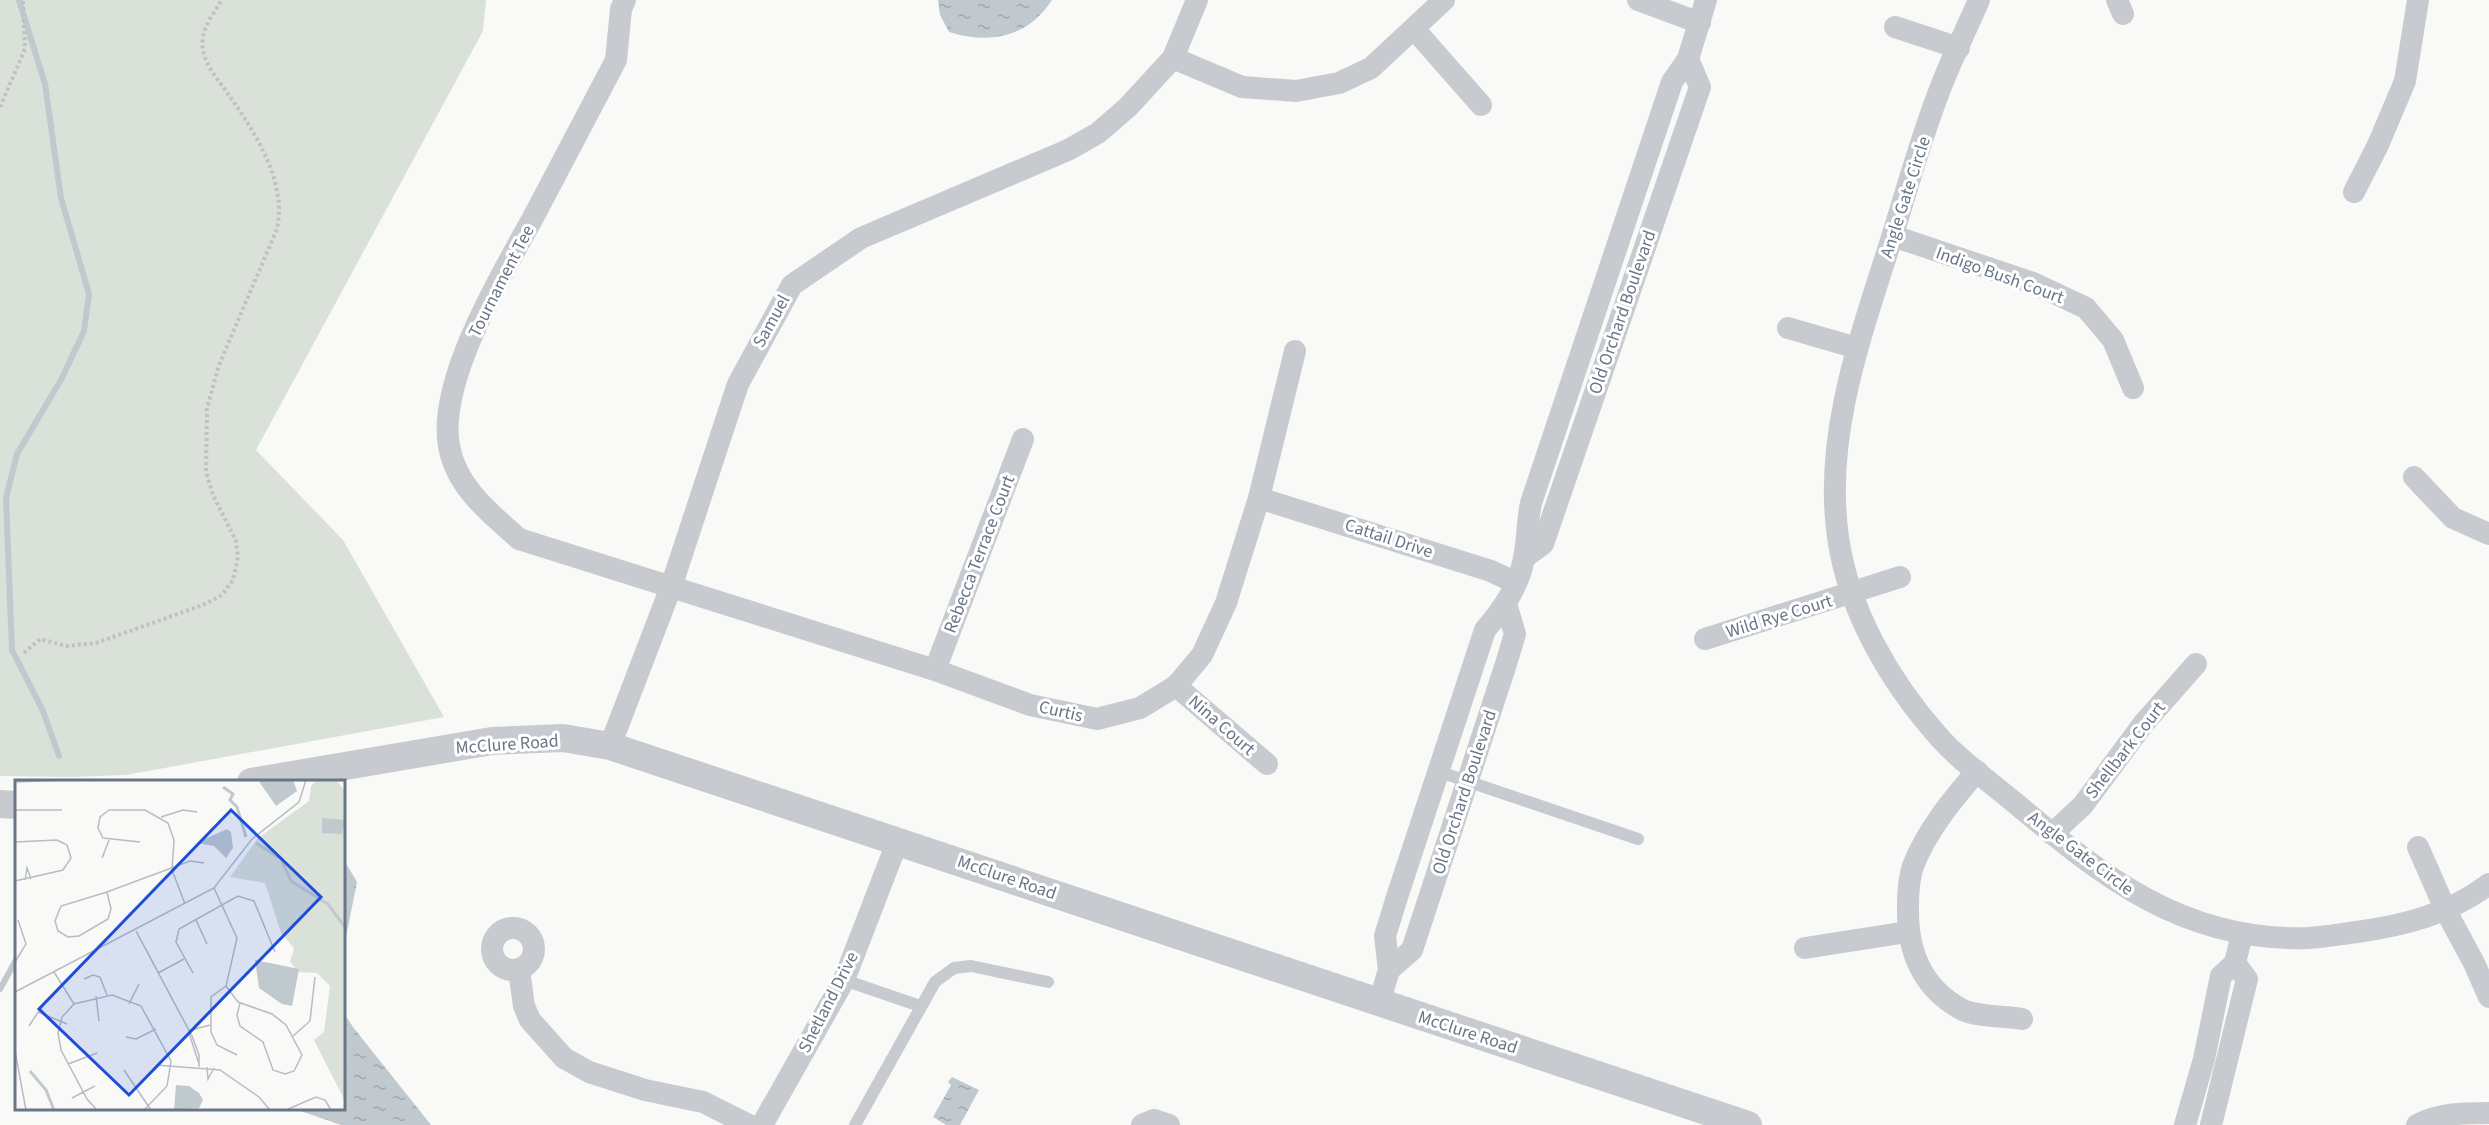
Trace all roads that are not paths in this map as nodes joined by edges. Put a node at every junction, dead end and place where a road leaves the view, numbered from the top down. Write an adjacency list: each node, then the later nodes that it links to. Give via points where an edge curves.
1 (625, 0): 25 (street, Tournament Tee, via 616,60 471,333 450,404 449,446 474,498 519,539)
2 (1197, 0): 11 (street)
3 (1444, 0): 9 (street)
4 (1638, 0): 7 (street)
5 (1980, 0): 10 (street, Angle Gate Circle)
6 (2418, 0): 13 (street, via 2405,81)
7 (1705, 6): 24 (street, Old Orchard Boulevard, via 1688,59 1672,82 1531,503 1524,558)
8 (1895, 27): 10 (street)
9 (1415, 30): 11 (street, via 1371,68 1339,83 1296,91 1242,87); 12 (street)
10 (1959, 48): 14 (street, Angle Gate Circle, via 1941,86)
11 (1173, 58): 25 (street, Samuel, via 1098,133 1035,165 861,238 792,285 738,384)
12 (1481, 105)
13 (2354, 192)
14 (1893, 237): 16 (street, Angle Gate Circle); 18 (street, Indigo Bush Court, via 2033,283 2086,308 2113,340)
15 (1788, 328): 16 (street)
16 (1857, 348): 26 (street, Angle Gate Circle, via 1841,412 1834,486 1838,538)
17 (1294, 351): 21 (street, Curtis)
18 (2133, 387)
19 (1023, 439): 30 (street, Rebecca Terrace Court)
20 (2414, 477): 22 (street, via 2453,518)
21 (1259, 498): 24 (street, Cattail Drive, via 1491,571); 31 (street, Curtis, via 1226,603 1202,655)
22 (2489, 534)
23 (1900, 577): 26 (street)
24 (1516, 583): 27 (street, Old Orchard Boulevard)
25 (671, 587): 30 (street, Curtis); 32 (street, Samuel)
26 (1852, 593): 28 (street, Wild Rye Court); 34 (street, Angle Gate Circle, via 1873,642 1915,708 1941,740)
27 (1506, 604): 35 (street, Old Orchard Boulevard, via 1485,630); 37 (street, Old Orchard Boulevard, via 1515,634)
28 (1705, 639)
29 (2196, 664): 40 (street, Shellbark Court, via 2144,723 2082,805)
30 (935, 670): 31 (street, Curtis, via 1030,705 1097,720 1140,708)
31 (1176, 686): 33 (street, Nina Court)
32 (610, 746): 36 (street, McClure Road, via 562,738 492,741); 42 (street, McClure Road)
33 (1267, 764)
34 (1977, 771): 40 (street, Angle Gate Circle); 46 (street, via 1951,802 1912,868)
35 (1440, 772): 37 (lane); 51 (street, Old Orchard Boulevard, via 1385,936)
36 (263, 780)
37 (1468, 782): 41 (lane); 51 (street, Old Orchard Boulevard, via 1412,950)
38 (0, 804): 39 (street)
39 (15, 805)
40 (2052, 834): 47 (street, Angle Gate Circle, via 2157,907)
41 (1638, 839)
42 (898, 840): 52 (street, Shetland Drive); 55 (street, McClure Road)
43 (2418, 847): 45 (street)
44 (2489, 884): 45 (street, Angle Gate Circle)
45 (2446, 911): 47 (street, Angle Gate Circle, via 2405,925 2308,938); 54 (street)
46 (1907, 932): 48 (street); 57 (street, via 1920,969 1936,993 1965,1011)
47 (2242, 934): 49 (street)
48 (1805, 948)
49 (2235, 963): 65 (street, via 2221,976); 66 (street, via 2247,979)
50 (519, 970): 59 (street, via 530,1020 564,1058 589,1072 645,1090 703,1102)
51 (1389, 970): 55 (street, Old Orchard Boulevard)
52 (844, 980): 56 (lane); 60 (street, Shetland Drive)
53 (1048, 982): 56 (lane, via 971,966 954,968 935,982)
54 (2489, 997)
55 (1379, 1003): 64 (street, McClure Road)
56 (920, 1006): 61 (lane)
57 (2022, 1018)
58 (2489, 1113): 67 (street, via 2455,1113)
59 (748, 1125)
60 (762, 1125)
61 (855, 1125)
62 (1142, 1125): 63 (street, via 1154,1120)
63 (1169, 1125)
64 (1748, 1125)
65 (2185, 1125)
66 (2211, 1125)
67 (2417, 1125)

